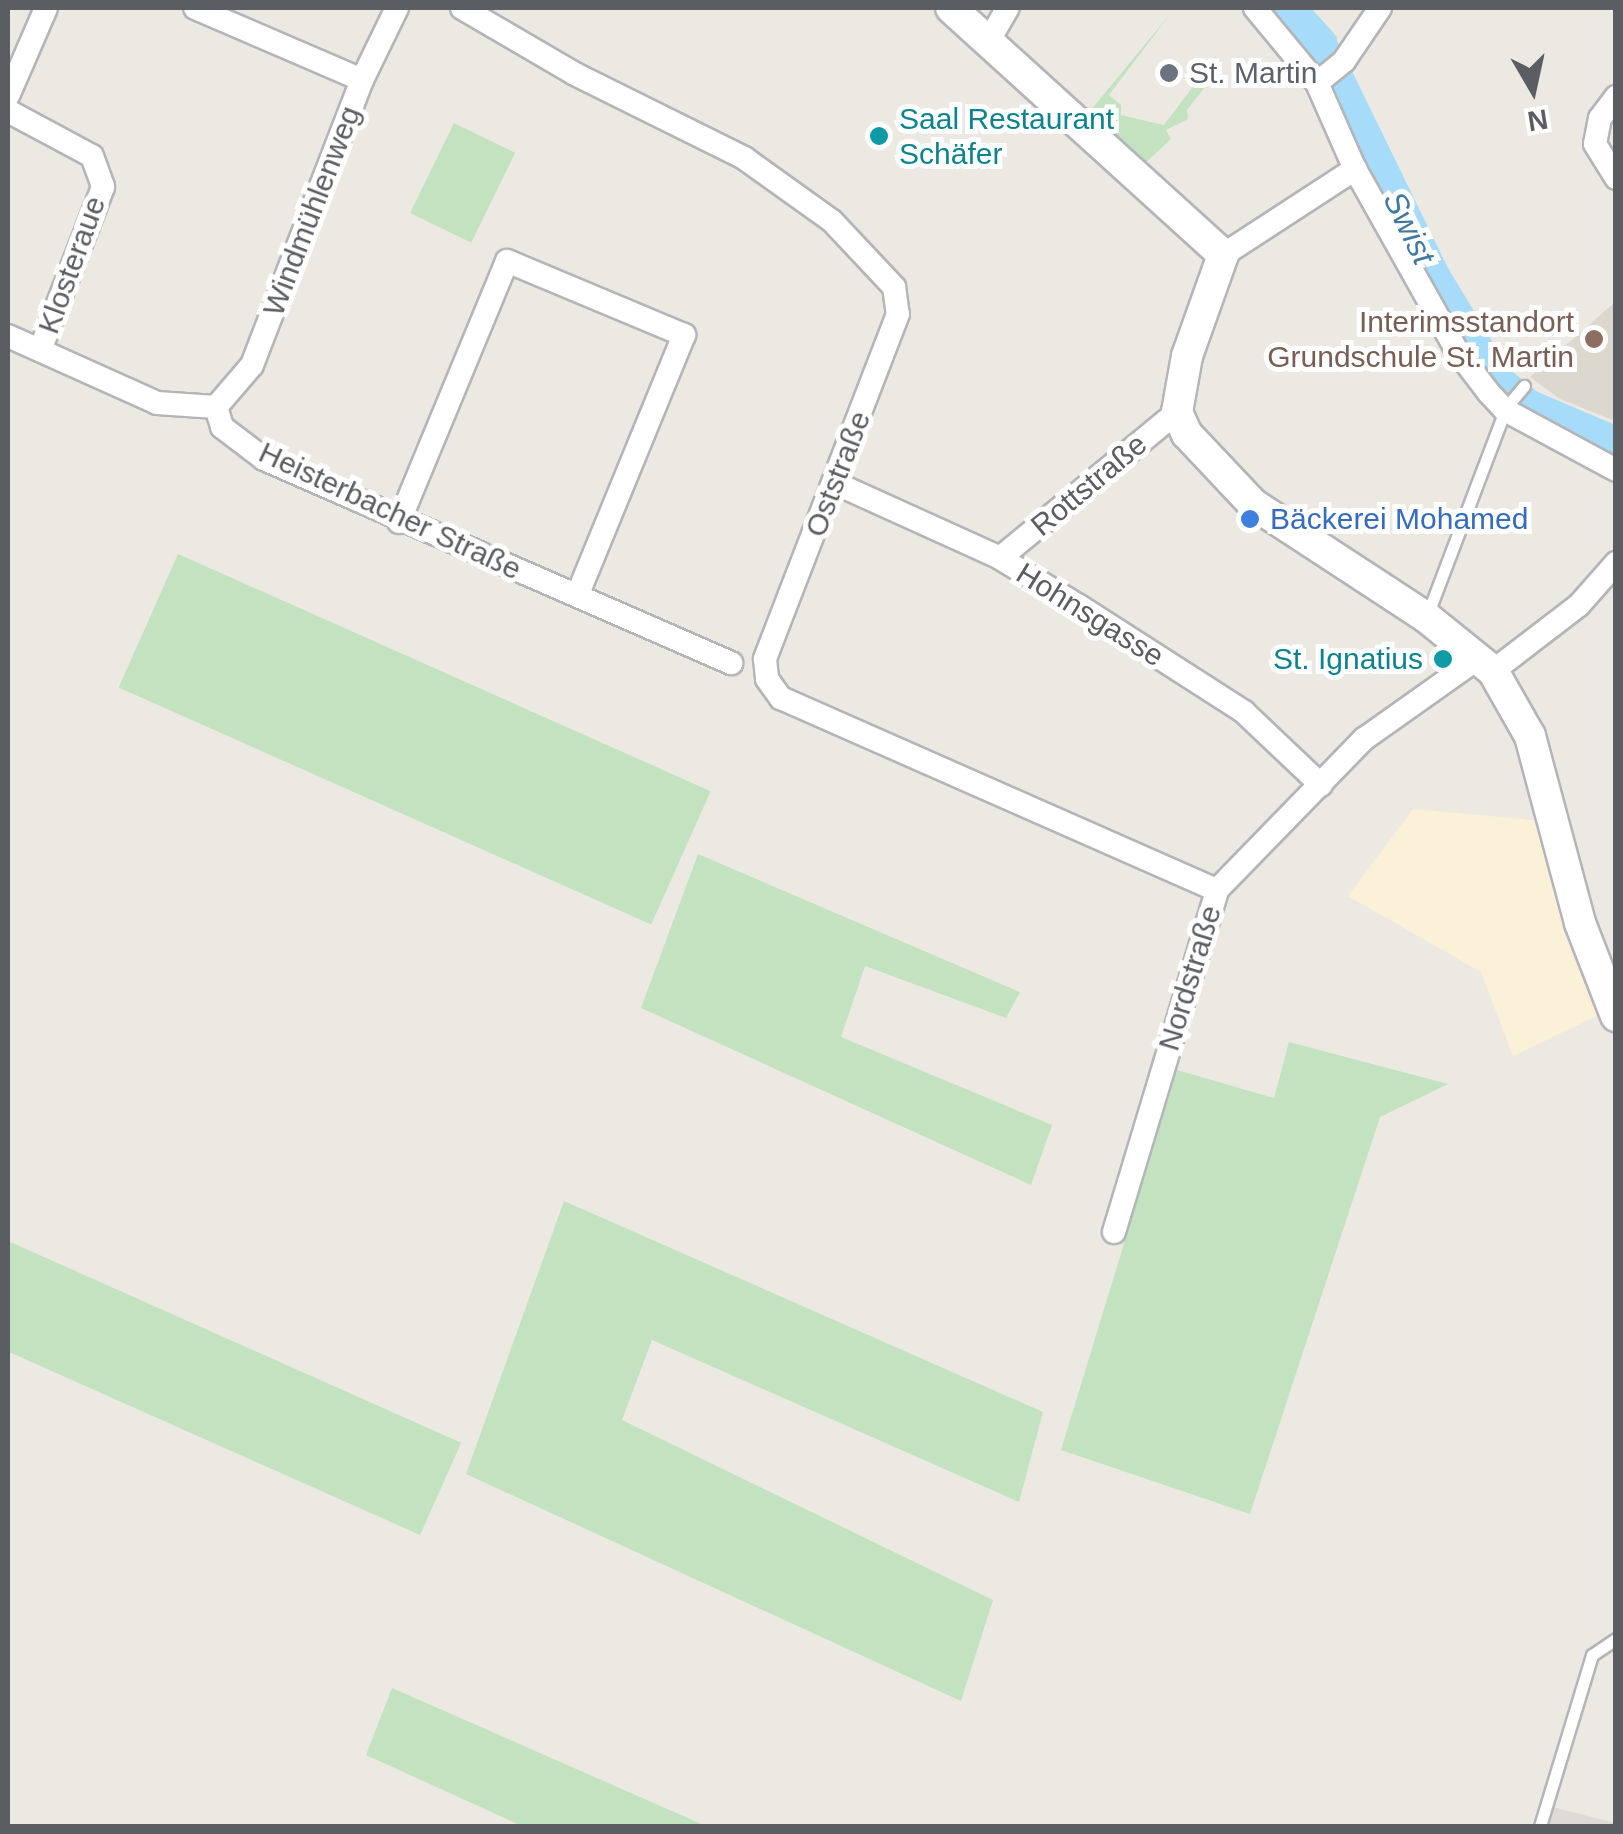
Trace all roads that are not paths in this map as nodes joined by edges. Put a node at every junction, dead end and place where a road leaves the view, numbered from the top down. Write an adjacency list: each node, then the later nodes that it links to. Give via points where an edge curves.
1 (46, 8): 12 (street)
2 (195, 8): 10 (street)
3 (397, 8): 10 (street, Windmühlenweg)
4 (462, 8): 25 (street, Oststraße, via 575,74 744,158 874,260 894,287 898,314)
5 (950, 8): 9 (main road)
6 (1008, 8): 9 (street)
7 (1255, 8): 11 (street)
8 (1380, 8): 11 (street, via 1344,61)
9 (988, 42): 17 (main road)
10 (362, 80): 21 (street, Windmühlenweg, via 252,365)
11 (1320, 81): 15 (street)
12 (8, 96)
13 (1616, 98): 16 (street, via 1600,118 1595,144)
14 (8, 111): 19 (street, Klosteraue, via 92,156 103,188)
15 (1354, 170): 17 (street); 22 (street, via 1457,351)
16 (1616, 178)
17 (1223, 255): 23 (main road, via 1187,356)
18 (8, 336): 19 (street)
19 (40, 350): 21 (street, via 157,403)
20 (1524, 386): 22 (lane)
21 (216, 407): 26 (street, Heisterbacher Straße, via 222,427 264,458)
22 (1506, 408): 24 (street); 30 (lane)
23 (1177, 412): 27 (street, Rottstraße); 30 (main road, via 1219,473 1253,504)
24 (1616, 470)
25 (836, 482): 27 (street, Hohnsgasse); 34 (street, Oststraße, via 765,659 766,679 781,698)
26 (399, 522): 29 (street, Heisterbacher Straße); 29 (street, via 507,261 684,335)
27 (1000, 558): 33 (street, Hohnsgasse, via 1244,712)
28 (1616, 563): 32 (street, Nordstraße, via 1580,604)
29 (578, 594): 31 (street, Heisterbacher Straße)
30 (1426, 617): 32 (main road)
31 (731, 662)
32 (1486, 664): 33 (street, Nordstraße, via 1364,739); 35 (main road, via 1530,736 1580,924)
33 (1321, 784): 34 (street, Nordstraße)
34 (1217, 890): 36 (street, Nordstraße)
35 (1616, 1016)
36 (1114, 1232)
37 (1616, 1639): 38 (lane, via 1592,1655)
38 (1540, 1826)

